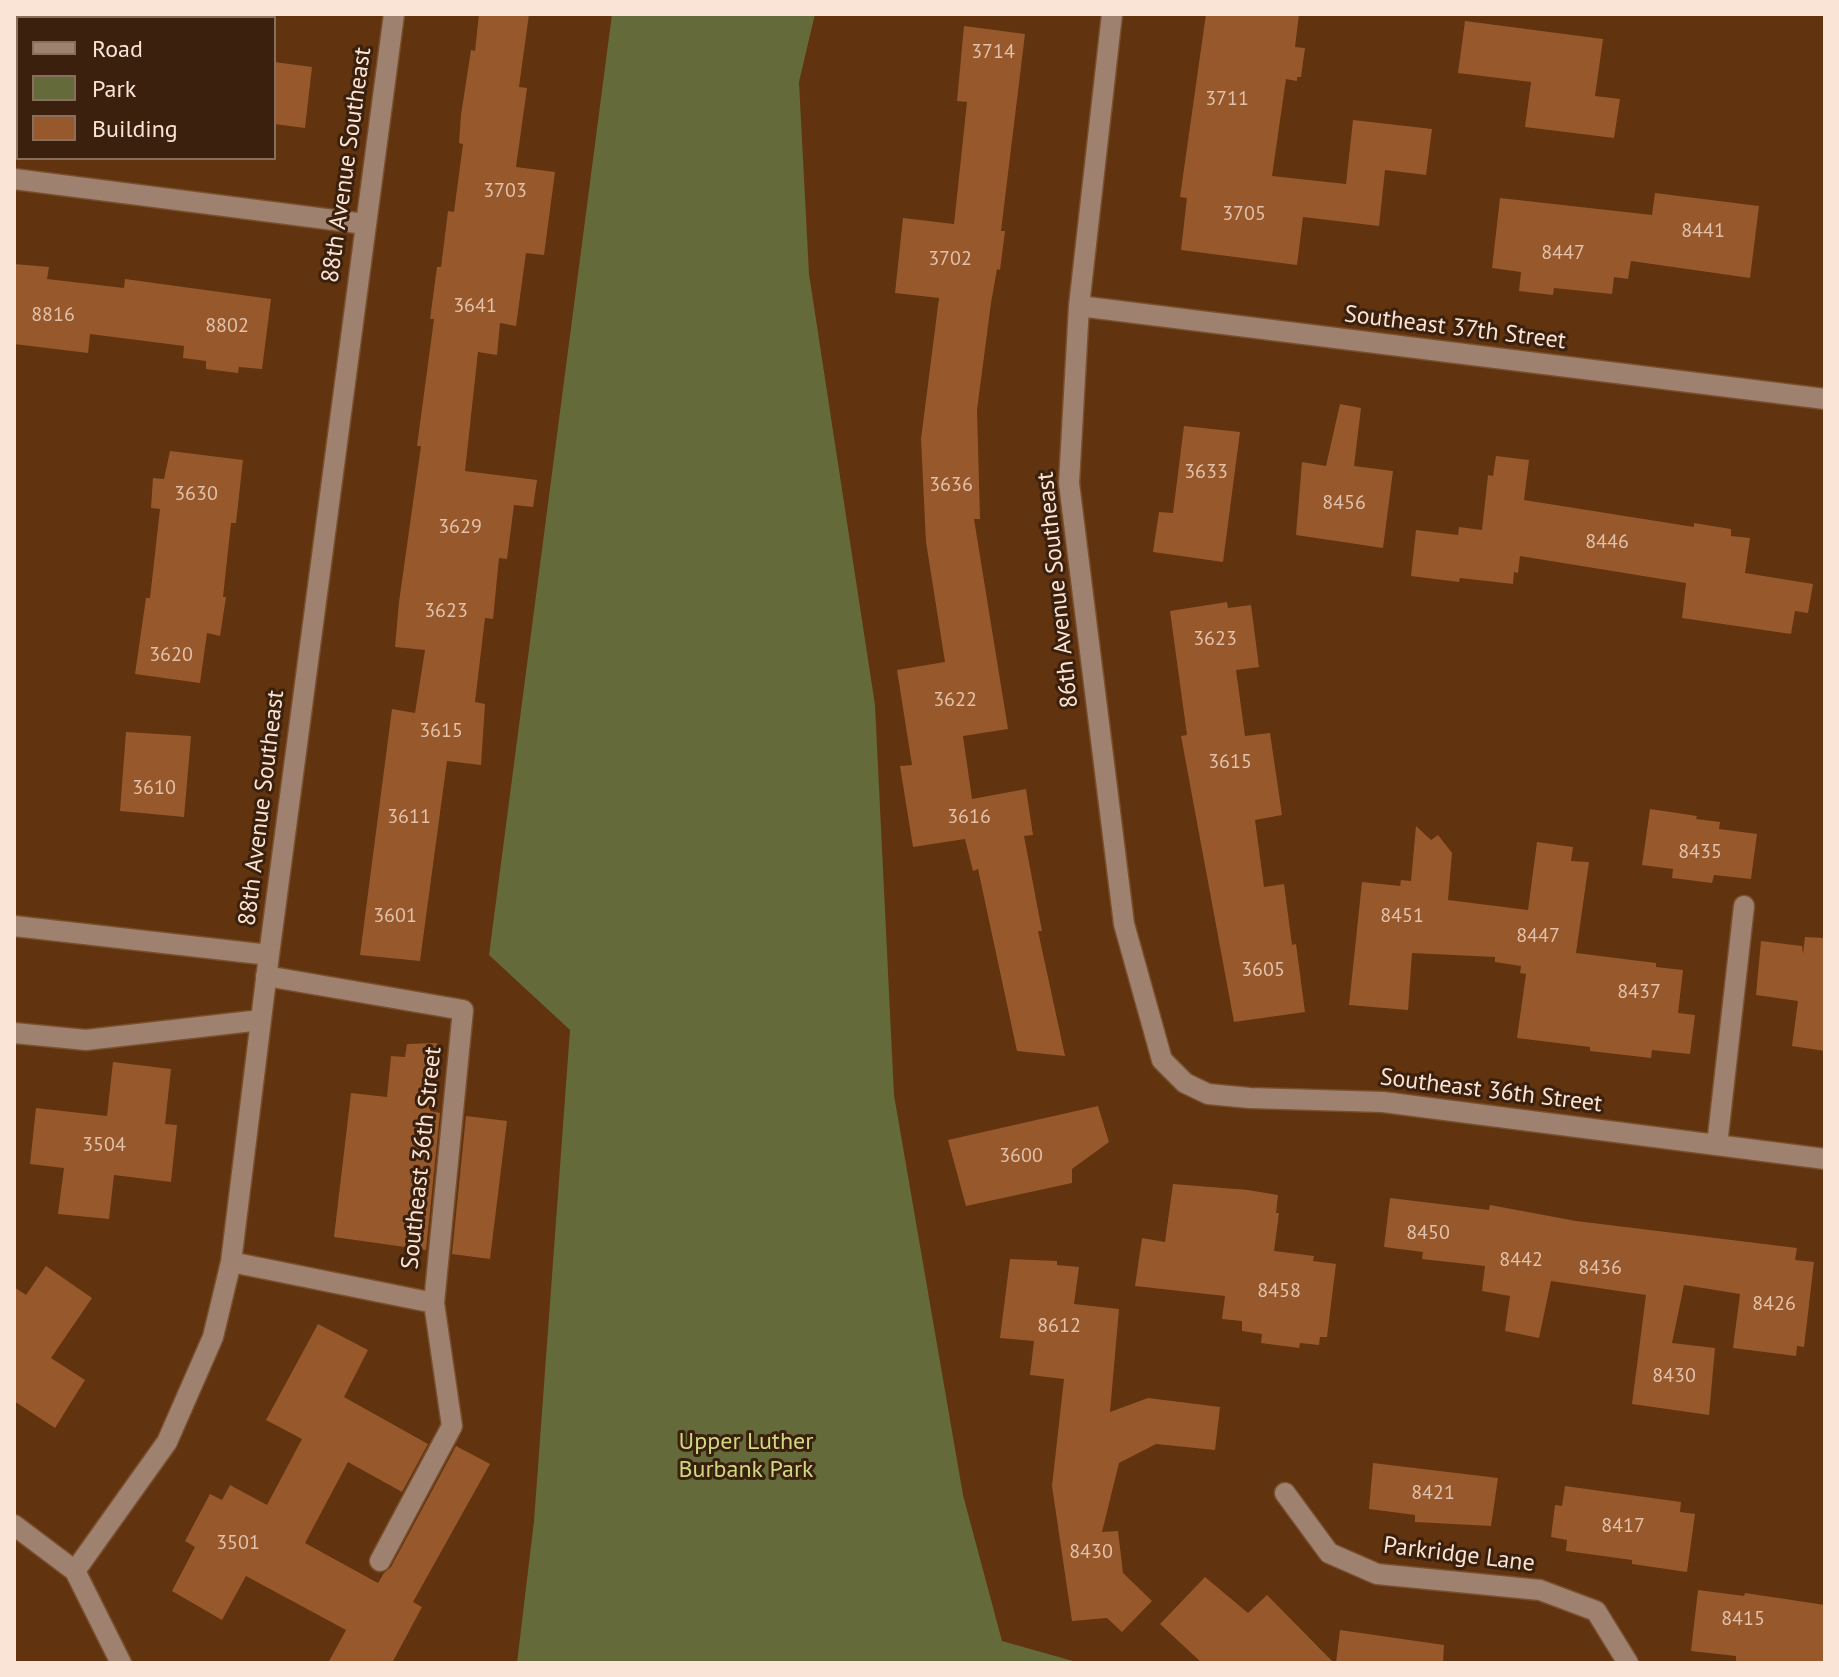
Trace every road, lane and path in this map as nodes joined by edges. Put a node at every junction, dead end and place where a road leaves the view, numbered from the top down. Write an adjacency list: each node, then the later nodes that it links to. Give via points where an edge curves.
1 (394, 14): 4 (street, 88th Avenue Southeast)
2 (1112, 14): 5 (street, 86th Avenue Southeast)
3 (14, 179): 4 (street)
4 (365, 224): 9 (street, 88th Avenue Southeast)
5 (1079, 306): 6 (street, Southeast 37th Street); 13 (street, 86th Avenue Southeast, via 1069,483 1124,924)
6 (1825, 399)
7 (1744, 906): 14 (street)
8 (14, 926): 9 (street)
9 (269, 955): 10 (street, 88th Avenue Southeast)
10 (266, 976): 11 (street, 88th Avenue Southeast); 17 (street, Southeast 36th Street, via 463,1010)
11 (261, 1020): 12 (street, via 86,1040); 16 (street, 88th Avenue Southeast)
12 (14, 1033)
13 (1162, 1060): 14 (street, Southeast 36th Street, via 1185,1083 1208,1094 1383,1102)
14 (1717, 1145): 15 (street, Southeast 36th Street)
15 (1825, 1159)
16 (231, 1262): 17 (street, Southeast 36th Street); 21 (street, 88th Avenue Southeast, via 213,1337 167,1442)
17 (434, 1303): 20 (street, via 452,1426)
18 (1285, 1493): 23 (street, Parkridge Lane, via 1329,1553 1377,1574 1554,1595 1596,1611)
19 (14, 1525): 21 (street)
20 (380, 1561)
21 (75, 1571): 22 (street)
22 (121, 1663)
23 (1628, 1663)

